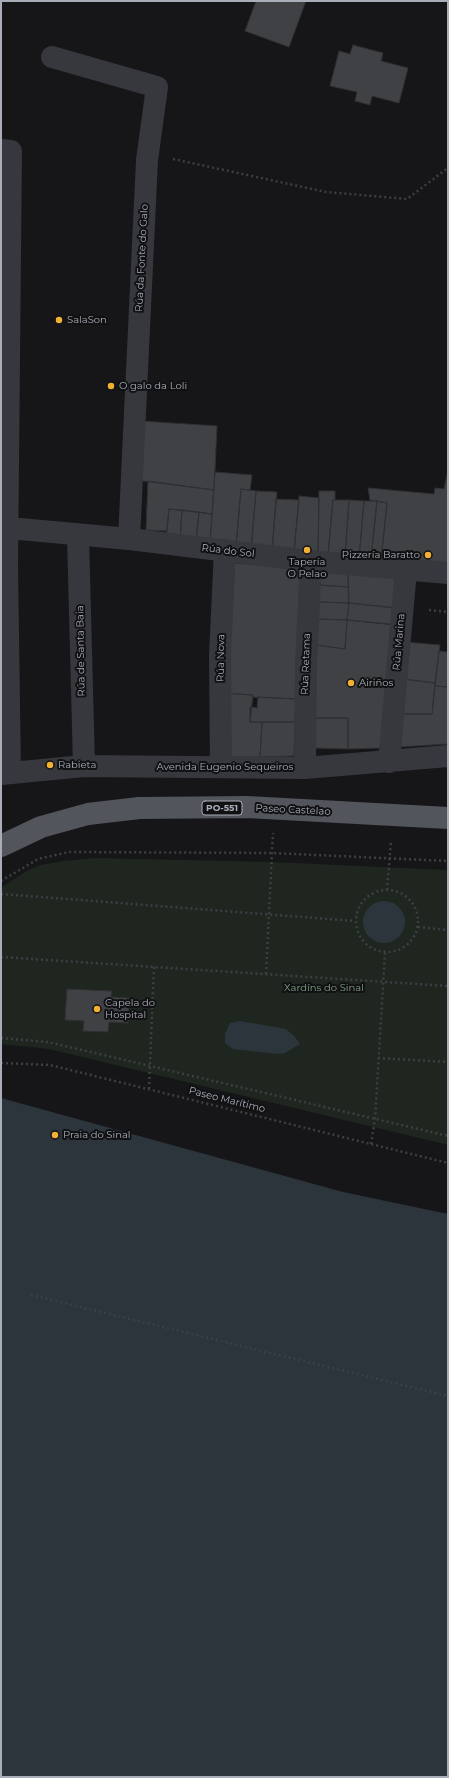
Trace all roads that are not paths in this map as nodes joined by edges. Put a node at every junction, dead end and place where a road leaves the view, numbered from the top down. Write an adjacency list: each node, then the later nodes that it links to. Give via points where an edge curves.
1 (52, 57): 7 (street, Rúa da Fonte do Galo, via 157,87 148,154)
2 (6, 151): 3 (street)
3 (5, 242): 4 (street)
4 (5, 472): 5 (street)
5 (9, 528): 6 (street, Rúa do Sol); 10 (street)
6 (78, 536): 7 (street, Rúa do Sol); 15 (street, Rúa de Santa Baia)
7 (129, 539): 8 (street, Rúa do Sol)
8 (225, 550): 9 (street, Rúa do Sol); 16 (street, Rúa Nova, via 220,655)
9 (311, 562): 11 (street, Rúa do Sol); 17 (street, Rúa Retama, via 306,664)
10 (4, 566): 18 (street)
11 (406, 570): 12 (street, Rúa do Sol); 14 (street, Rúa Marina)
12 (448, 573)
13 (448, 756): 14 (street, Avenida Eugenio Sequeiros)
14 (389, 762): 17 (street, Avenida Eugenio Sequeiros)
15 (84, 766): 16 (street, Avenida Eugenio Sequeiros); 18 (street, Avenida Eugenio Sequeiros)
16 (220, 767): 17 (street, Avenida Eugenio Sequeiros)
17 (305, 768)
18 (6, 774)
19 (448, 818): 20 (main road, Paseo Castelao / PO-551, via 246,807 139,808 88,814 41,828)
20 (1, 846)

